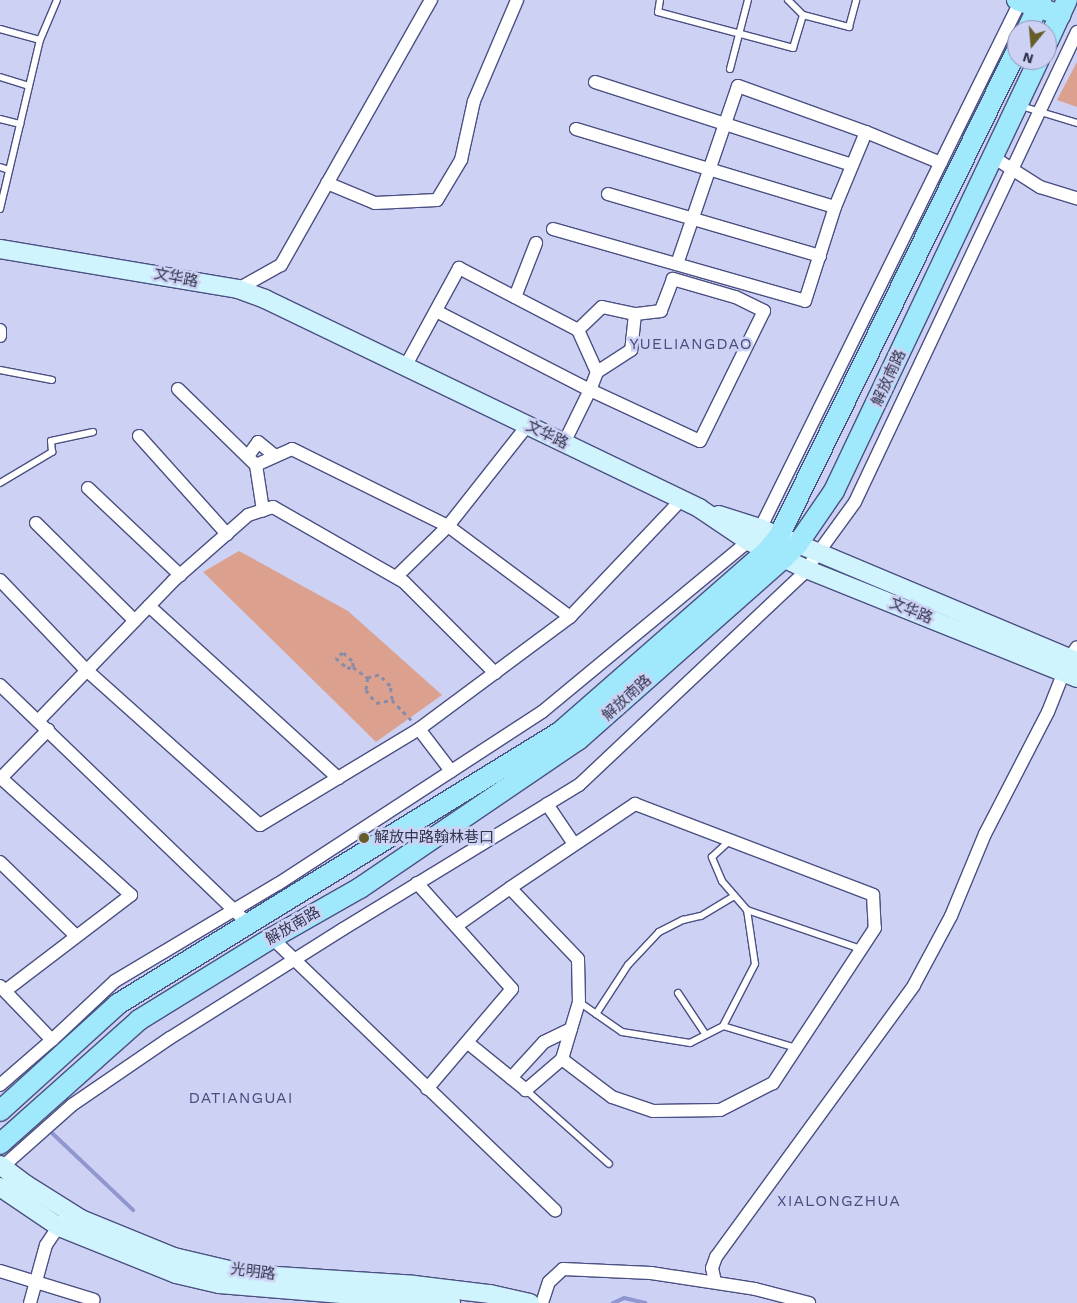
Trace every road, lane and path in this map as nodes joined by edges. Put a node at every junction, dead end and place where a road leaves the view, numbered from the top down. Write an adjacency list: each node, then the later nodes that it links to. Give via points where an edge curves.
1 (57, 0): 15 (lane)
2 (431, 0): 35 (street)
3 (517, 0): 35 (street, via 474,101 461,160 437,200 375,203)
4 (660, 0): 10 (lane, via 658,12 793,48)
5 (748, 0): 16 (lane)
6 (788, 0): 10 (lane)
7 (856, 0): 10 (lane, via 849,27)
8 (1028, 2): 9 (main road); 11 (main road); 30 (street)
9 (1064, 7): 12 (main road)
10 (803, 15)
11 (1027, 20)
12 (1057, 22)
13 (0, 29): 15 (lane)
14 (1077, 32): 23 (street)
15 (40, 40): 21 (lane)
16 (730, 70)
17 (1008, 70): 75 (main road, 解放南路)
18 (1034, 70): 22 (main road, 解放南路)
19 (0, 77): 21 (lane)
20 (594, 82): 31 (street)
21 (29, 86): 26 (lane)
22 (1018, 105): 23 (lane); 29 (main road, 解放南路)
23 (1040, 111): 25 (lane); 33 (street)
24 (0, 119): 26 (lane)
25 (1077, 123)
26 (20, 124): 34 (lane)
27 (576, 129): 39 (street)
28 (866, 132): 30 (street); 31 (street); 40 (street, via 738,86)
29 (993, 157): 33 (street); 75 (main road, 解放南路, via 834,491)
30 (941, 163): 72 (street)
31 (852, 166): 39 (street)
32 (0, 167): 34 (lane)
33 (1012, 169): 37 (street, via 1040,187); 76 (street, via 855,502)
34 (9, 170): 38 (lane)
35 (327, 183): 46 (street, via 281,265)
36 (608, 194): 40 (street)
37 (1077, 198)
38 (0, 206)
39 (835, 207): 44 (street)
40 (692, 219): 44 (street); 45 (street)
41 (553, 229): 45 (street)
42 (536, 243): 47 (street)
43 (0, 249): 46 (street, 文华路)
44 (820, 256): 45 (street, via 805,301)
45 (677, 264)
46 (238, 289): 53 (street, 文华路)
47 (515, 297): 48 (street, via 459,268); 51 (street)
48 (436, 311): 53 (street); 58 (street)
49 (635, 314): 51 (street, via 602,307); 55 (street, via 631,350); 58 (street, via 661,311 673,279 735,297 764,311 700,441)
50 (0, 330): 52 (street)
51 (578, 330): 55 (street)
52 (0, 336)
53 (405, 367): 59 (street, 文华路)
54 (0, 370): 56 (lane)
55 (597, 372): 58 (street)
56 (52, 380)
57 (178, 390): 64 (street)
58 (590, 390): 62 (street)
59 (527, 426): 62 (street, 文华路); 71 (street)
60 (93, 432): 65 (lane, via 51,441 52,452)
61 (139, 436): 73 (street)
62 (564, 444): 67 (street, 文华路)
63 (275, 456): 64 (street); 64 (street, via 258,442); 71 (street, via 292,449)
64 (252, 460): 69 (street)
65 (0, 483)
66 (88, 488): 78 (street)
67 (681, 500): 68 (street, 文华路); 82 (street)
68 (699, 508): 72 (street); 74 (street, 文华路)
69 (263, 510): 73 (street, via 248,515); 79 (street, via 273,507)
70 (36, 523): 83 (street)
71 (448, 526): 79 (street); 82 (street)
72 (760, 528): 74 (street); 75 (street)
73 (227, 534): 78 (street)
74 (748, 541): 75 (street, 文华路); 93 (street, via 542,712)
75 (782, 547): 76 (street, 文华路); 77 (street, 文华路); 104 (main road, 解放南路, via 560,732); 107 (main road, 解放南路, via 578,740 360,888)
76 (818, 553): 77 (street); 84 (street, 文华路)
77 (806, 569): 84 (street, 文华路); 96 (street, via 579,785)
78 (180, 575): 81 (street)
79 (396, 576): 87 (street)
80 (0, 580): 86 (street)
81 (149, 606): 83 (street); 94 (street)
82 (570, 617): 87 (street)
83 (135, 621): 86 (street)
84 (1073, 664): 137 (street, via 985,834 951,916 914,985 716,1256 712,1268)
85 (353, 667): 85 (path, via 347,668 336,658 343,653 352,661); 88 (path)
86 (87, 670): 91 (street); 94 (street, via 260,825)
87 (495, 673): 92 (street)
88 (368, 678): 90 (path, via 379,675 390,686); 90 (path, via 366,690 376,702)
89 (0, 685): 91 (street)
90 (392, 700): 92 (path)
91 (43, 725): 95 (street); 104 (street)
92 (419, 729): 93 (street); 94 (street)
93 (451, 771): 104 (street)
94 (338, 778)
95 (1, 779): 106 (street, via 131,894)
96 (547, 804): 98 (street); 100 (street)
97 (730, 840): 98 (street, via 635,804); 102 (lane, via 712,857 722,881); 108 (street, via 873,895 875,928)
98 (574, 844): 101 (street)
99 (0, 862): 106 (street)
100 (418, 883): 105 (street); 109 (street)
101 (510, 888): 105 (street); 112 (street, via 578,958)
102 (734, 896): 103 (lane); 113 (lane, via 701,916 683,920 659,932 628,965)
103 (747, 910): 108 (lane); 114 (lane, via 755,964)
104 (241, 917): 117 (street, via 114,981); 125 (main road, 解放南路, via 118,1004)
105 (456, 926): 118 (street, via 512,988)
106 (76, 936): 110 (street)
107 (272, 938): 109 (street); 126 (main road, 解放南路, via 139,1020)
108 (861, 949): 119 (street)
109 (295, 959): 123 (street); 128 (street, via 72,1105)
110 (2, 989): 117 (street)
111 (678, 993): 116 (lane)
112 (579, 1002): 113 (lane); 115 (street)
113 (596, 1014): 116 (lane, via 622,1032 690,1043)
114 (723, 1026): 116 (lane); 119 (lane)
115 (571, 1029): 120 (street); 121 (street, via 544,1042)
116 (706, 1035)
117 (52, 1040): 122 (street)
118 (467, 1042): 121 (street); 123 (street)
119 (796, 1048): 120 (street, via 773,1083 720,1110 653,1111 612,1097)
120 (562, 1059): 124 (street)
121 (511, 1078): 124 (street)
122 (0, 1085)
123 (427, 1089): 130 (street)
124 (526, 1090): 127 (lane)
125 (0, 1111)
126 (0, 1144)
127 (608, 1164)
128 (1, 1167): 131 (street, 光明路)
129 (0, 1187): 132 (street, 光明路)
130 (555, 1210)
131 (68, 1211): 132 (street); 133 (street, 光明路)
132 (59, 1227): 133 (street, 光明路); 136 (street, via 46,1246)
133 (123, 1245): 134 (street, 光明路)
134 (175, 1265): 140 (street, 光明路, via 219,1284); 141 (street, 光明路, via 490,1294)
135 (0, 1271): 136 (street)
136 (36, 1282): 138 (street); 139 (street)
137 (715, 1282): 142 (street, via 651,1273 563,1269 549,1282); 143 (street, via 756,1288)
138 (94, 1300)
139 (30, 1303)
140 (451, 1303)
141 (530, 1303)
142 (542, 1303)
143 (809, 1303)

